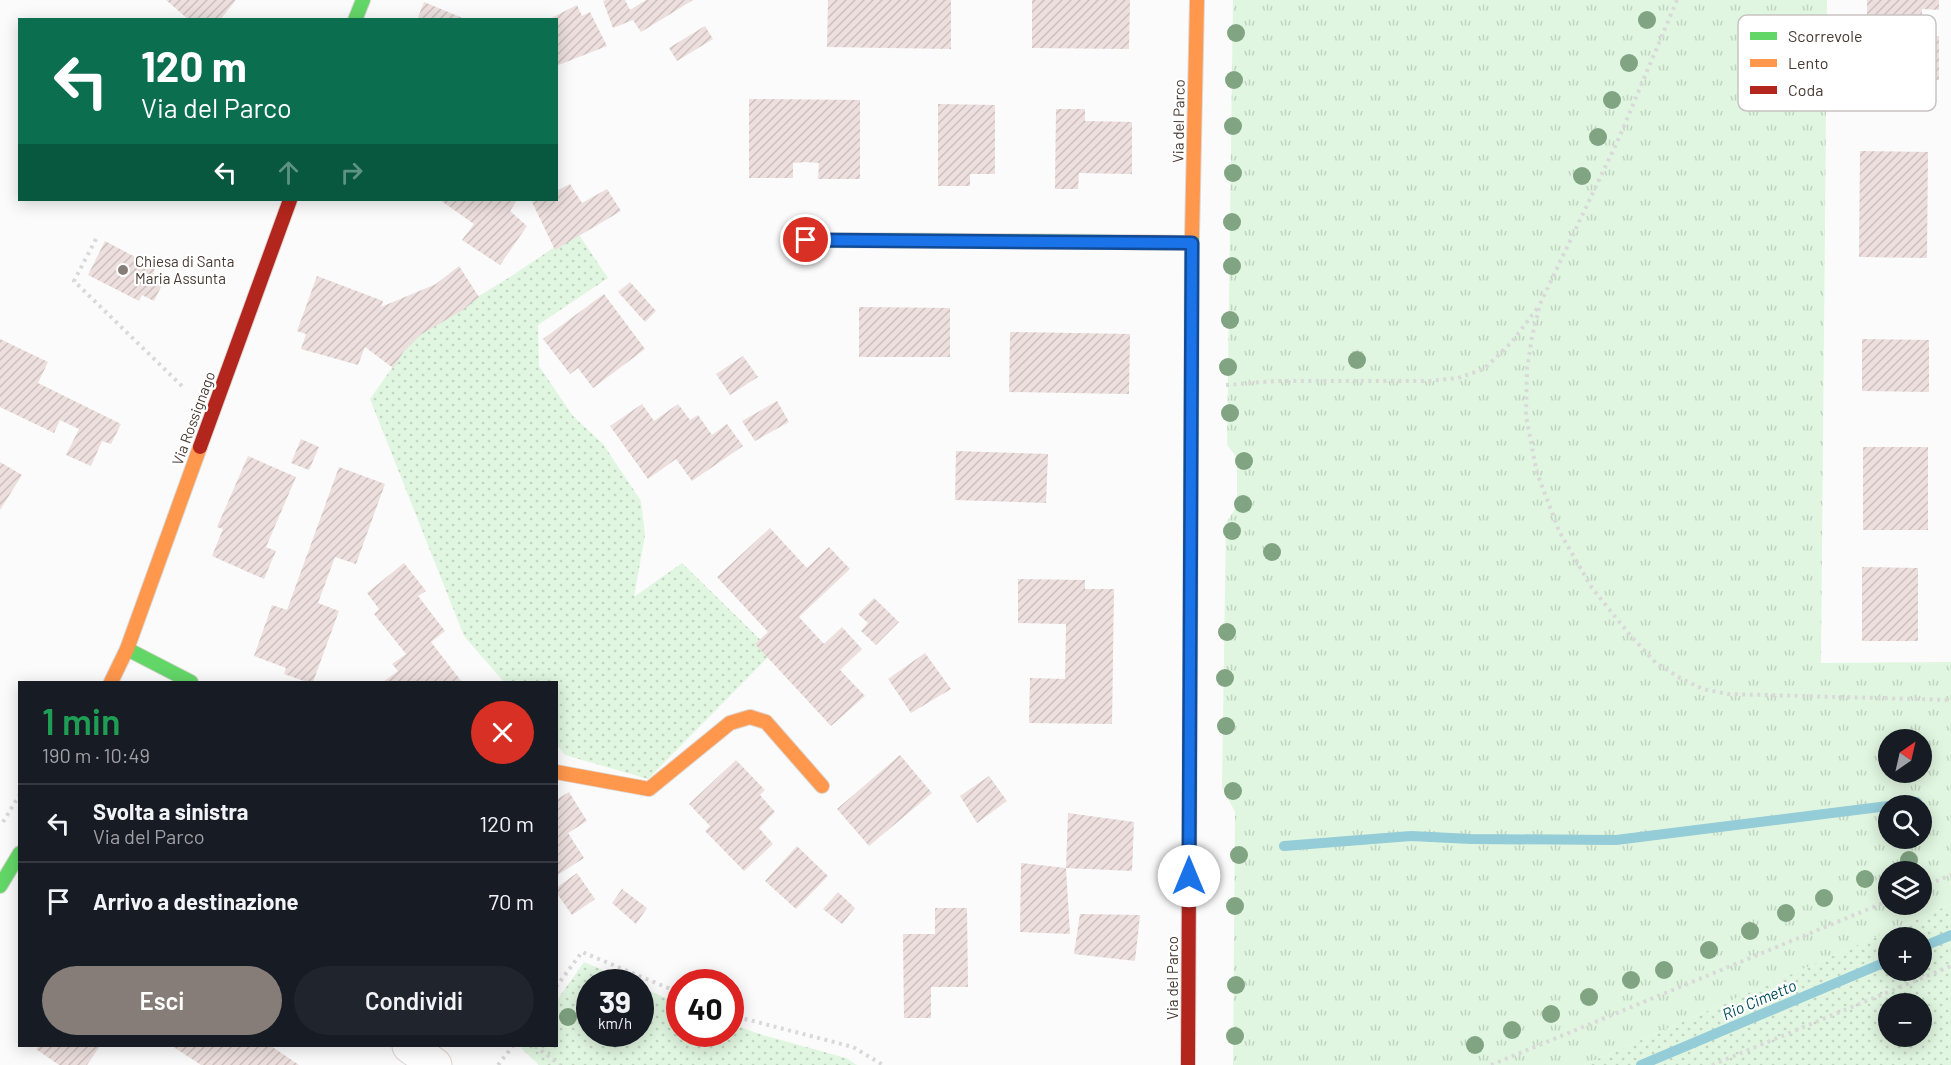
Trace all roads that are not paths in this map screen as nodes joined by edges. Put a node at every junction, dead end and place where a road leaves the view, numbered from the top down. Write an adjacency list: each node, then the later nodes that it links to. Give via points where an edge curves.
1 (363, 0): 3 (street)
2 (1197, 0): 6 (street, Via del Parco)
3 (356, 18)
4 (290, 201): 7 (street, Via Rossignago)
5 (806, 240): 6 (street)
6 (1192, 243): 16 (street, Via del Parco)
7 (127, 649): 8 (street, Via Rossignago); 9 (street)
8 (111, 681)
9 (189, 681)
10 (558, 772): 11 (street, via 649,789 730,723 750,717 766,722)
11 (822, 786)
12 (18, 856): 13 (street)
13 (0, 886)
14 (409, 1047): 15 (street)
15 (435, 1065)
16 (1188, 1065)

